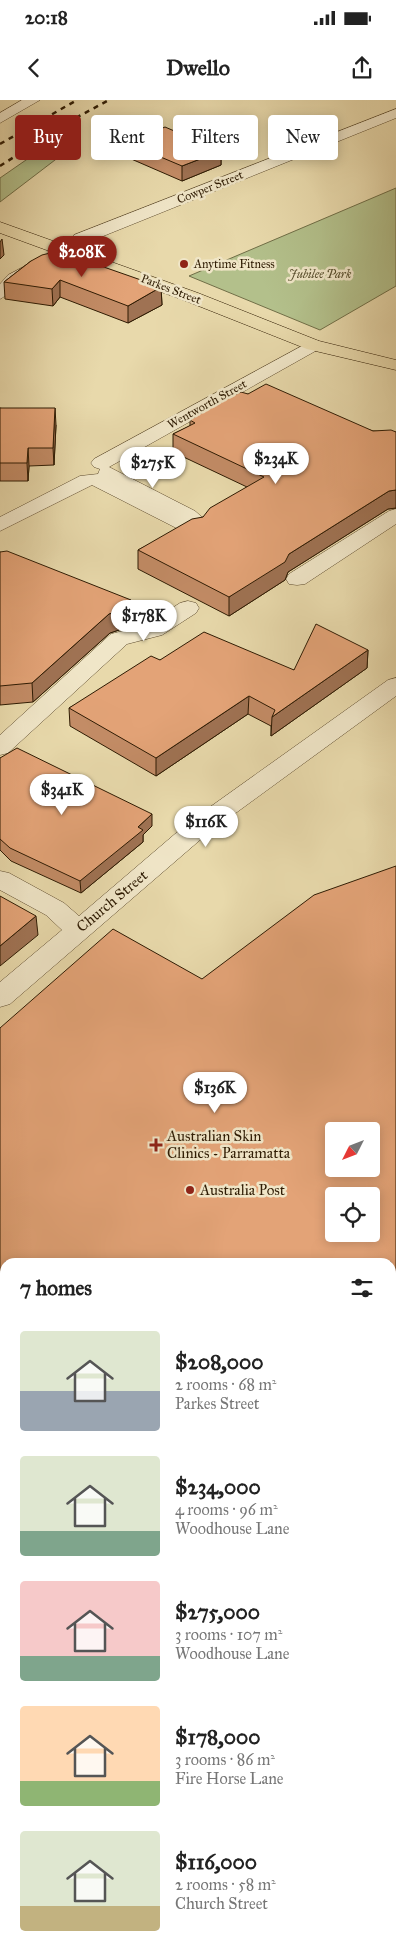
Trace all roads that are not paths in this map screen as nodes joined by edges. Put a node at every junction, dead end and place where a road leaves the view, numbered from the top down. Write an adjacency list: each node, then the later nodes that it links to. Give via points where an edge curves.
1 (33, 100): 3 (street)
2 (396, 113): 5 (street, Cowper Street)
3 (0, 118)
4 (0, 227): 5 (main road, Parkes Street)
5 (76, 246): 6 (street, Cowper Street, via 25,270); 7 (main road, Parkes Street)
6 (0, 294)
7 (313, 345): 8 (main road, Parkes Street); 9 (main road, Parkes Street, via 337,360); 10 (street, Wentworth Street)
8 (396, 365)
9 (396, 378)
10 (93, 473): 12 (street, Wentworth Street, via 37,496); 13 (street, Wentworth Street)
11 (396, 515): 14 (street)
12 (0, 516)
13 (0, 525)
14 (297, 579)
15 (188, 608): 17 (street, via 154,630)
16 (145, 618): 17 (street)
17 (119, 639): 19 (street)
18 (396, 685): 22 (street, Church Street, via 198,828)
19 (0, 748)
20 (0, 879): 22 (street, via 55,909)
21 (0, 894): 22 (street, via 43,919)
22 (78, 930): 23 (street, Church Street)
23 (0, 997)

